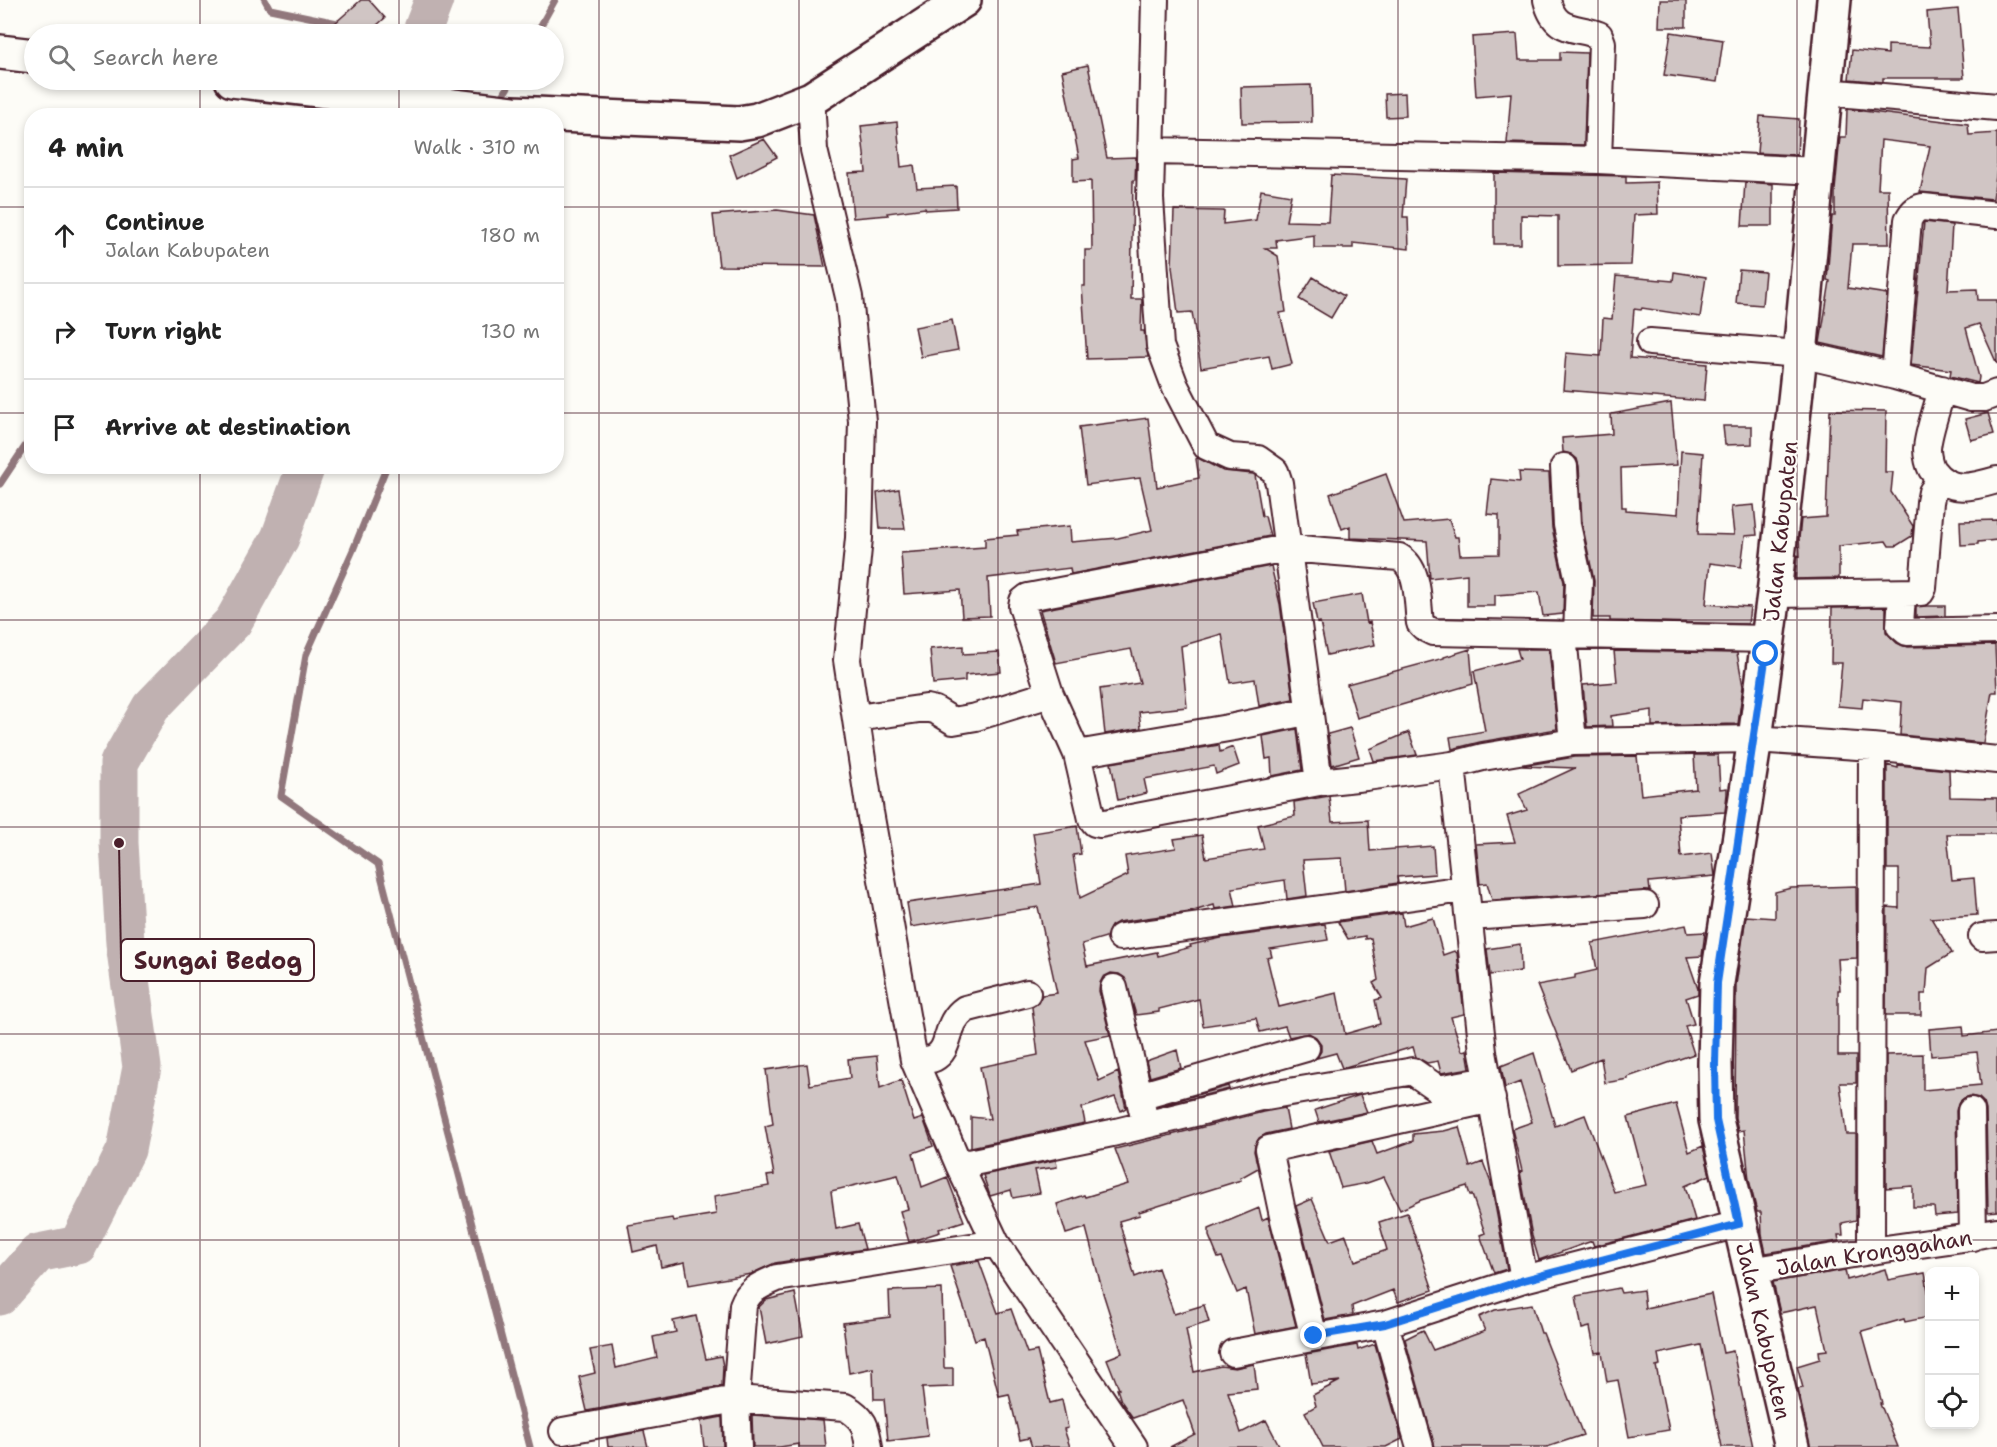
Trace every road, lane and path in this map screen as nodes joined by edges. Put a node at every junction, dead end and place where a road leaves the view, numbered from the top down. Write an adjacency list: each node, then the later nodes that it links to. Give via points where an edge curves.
1 (964, 0): 9 (main road)
2 (1155, 0): 13 (street)
3 (1547, 0): 14 (street, via 1559,22 1599,35 1602,43)
4 (1834, 0): 8 (main road, Jalan Kabupaten)
5 (0, 52): 6 (main road)
6 (24, 55)
7 (321, 90): 11 (main road)
8 (1826, 92): 10 (street); 15 (main road, Jalan Kabupaten)
9 (811, 99): 12 (main road, via 739,123); 33 (street, via 814,150 849,297 862,421 859,538 847,660)
10 (1997, 106)
11 (471, 108)
12 (564, 115)
13 (1152, 151): 14 (street); 25 (street, via 1150,199 1160,346 1206,447 1230,457 1258,459 1275,471)
14 (1598, 160): 15 (street)
15 (1817, 171): 18 (main road, Jalan Kabupaten)
16 (1997, 215): 19 (street, via 1923,207 1912,212 1908,220)
17 (1650, 342): 18 (street)
18 (1800, 354): 19 (street); 26 (main road, Jalan Kabupaten)
19 (1895, 376): 20 (street)
20 (1942, 389): 21 (street, via 1971,398); 24 (street, via 1927,449 1931,468)
21 (1997, 393)
22 (1564, 466): 29 (street, via 1567,525 1579,581)
23 (1997, 480): 24 (street, via 1954,487)
24 (1940, 481): 27 (street, via 1930,502 1923,588 1917,594)
25 (1287, 548): 29 (street, via 1399,557 1406,561 1413,573 1420,622 1433,632); 31 (street, via 1028,597 1022,606); 32 (street)
26 (1774, 594): 27 (street); 30 (main road, Jalan Kabupaten)
27 (1902, 594): 28 (street, via 1900,626 1907,632)
28 (1997, 630)
29 (1570, 635): 30 (street); 35 (street)
30 (1768, 639): 34 (main road, Jalan Kabupaten)
31 (1050, 694): 33 (street, via 953,721 926,708); 37 (street)
32 (1310, 711): 37 (street); 40 (street)
33 (857, 718): 48 (street)
34 (1755, 739): 35 (street); 36 (street); 56 (main road, Jalan Kabupaten, via 1716,1006 1716,1120)
35 (1573, 742): 39 (street)
36 (1872, 747): 38 (street); 59 (street)
37 (1077, 754): 40 (street, via 1092,819 1100,824)
38 (1997, 760)
39 (1452, 765): 40 (street); 41 (street)
40 (1319, 782)
41 (1464, 889): 43 (street); 44 (street)
42 (1645, 905): 43 (street)
43 (1470, 917): 50 (street)
44 (1121, 937)
45 (1114, 987): 51 (street)
46 (1027, 993): 48 (street, via 965,1009 953,1020 939,1054 932,1059)
47 (1306, 1048): 49 (street)
48 (914, 1060): 55 (street)
49 (1254, 1063): 51 (street); 52 (street)
50 (1490, 1090): 52 (street, via 1438,1089 1412,1071); 61 (street); 63 (street, via 1269,1149)
51 (1139, 1096): 54 (street)
52 (1260, 1097): 54 (street)
53 (1971, 1111): 57 (street)
54 (1145, 1124): 55 (street)
55 (959, 1165): 58 (street)
56 (1739, 1224): 60 (main road, Jalan Kabupaten); 61 (street)
57 (1985, 1234): 59 (street, Jalan Kronggahan)
58 (996, 1244): 65 (street, via 777,1278 762,1284 748,1293 743,1305); 69 (street)
59 (1871, 1251): 60 (street, Jalan Kronggahan)
60 (1750, 1271): 71 (main road, Jalan Kabupaten)
61 (1524, 1280): 62 (street)
62 (1385, 1324): 63 (street); 70 (street)
63 (1314, 1336): 64 (street)
64 (1233, 1353)
65 (736, 1399): 66 (street); 67 (street); 68 (street, via 844,1407 866,1426)
66 (563, 1431)
67 (738, 1447)
68 (869, 1447)
69 (1134, 1447)
70 (1420, 1447)
71 (1792, 1447)

